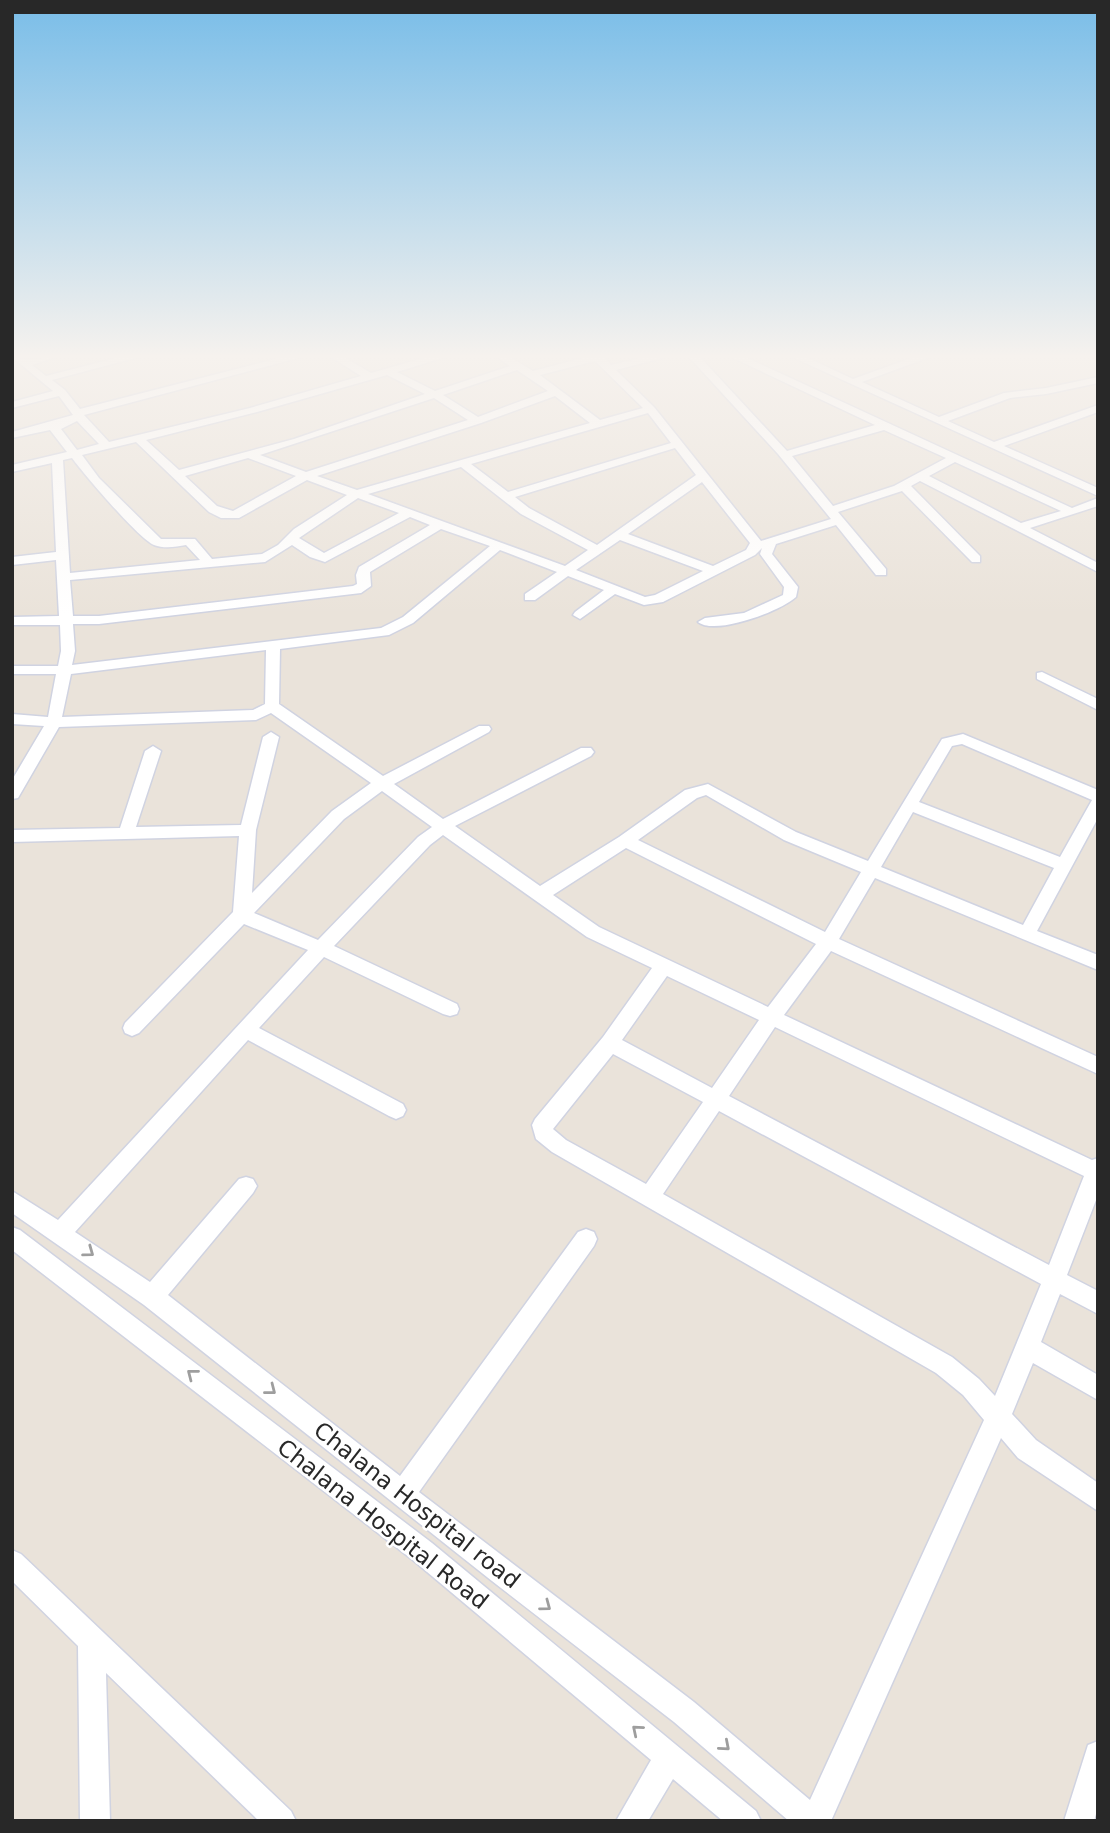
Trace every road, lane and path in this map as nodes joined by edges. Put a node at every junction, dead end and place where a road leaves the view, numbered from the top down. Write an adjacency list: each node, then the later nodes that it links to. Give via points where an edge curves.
1 (65, 443): 16 (street)
2 (104, 443): 14 (street)
3 (123, 443): 14 (street)
4 (143, 443): 23 (street)
5 (289, 443): 17 (street)
6 (410, 443): 24 (street)
7 (533, 443): 21 (street)
8 (773, 443): 18 (street)
9 (828, 443): 18 (street)
10 (921, 443): 20 (street)
11 (986, 443): 15 (street)
12 (1003, 443): 15 (street)
13 (678, 444): 25 (street); 30 (street)
14 (107, 446): 16 (street)
15 (993, 446): 28 (street)
16 (75, 454): 19 (street); 46 (street, via 152,537 164,543 195,542)
17 (249, 455): 23 (street); 24 (street)
18 (785, 455): 34 (street)
19 (57, 458): 22 (street); 43 (street)
20 (954, 458): 26 (street); 32 (street)
21 (461, 463): 29 (street); 30 (street)
22 (12, 469)
23 (175, 475): 24 (street, via 228,516)
24 (305, 476): 29 (street)
25 (703, 476): 37 (street); 41 (street)
26 (921, 477): 27 (street); 36 (street)
27 (903, 485): 34 (street); 44 (street)
28 (1098, 492)
29 (356, 494): 33 (street); 38 (street)
30 (504, 497): 42 (street)
31 (1098, 502): 32 (street)
32 (1073, 512): 36 (street)
33 (409, 513): 35 (street); 38 (street, via 325,558)
34 (835, 515): 39 (street); 50 (street)
35 (440, 524): 40 (street); 56 (street, via 364,570 365,586 356,590)
36 (1018, 528): 47 (street)
37 (619, 535): 42 (street); 49 (street)
38 (291, 538): 46 (street, via 265,558)
39 (771, 541): 41 (street); 57 (street, via 766,554 791,587 789,597 747,617)
40 (499, 545): 48 (street); 58 (street, via 398,627)
41 (756, 546): 49 (street)
42 (597, 550): 48 (street)
43 (64, 555): 45 (street); 51 (street)
44 (976, 559)
45 (12, 561)
46 (210, 565): 51 (street)
47 (1098, 569)
48 (567, 570): 52 (street); 53 (street)
49 (714, 571): 52 (street, via 650,601)
50 (881, 572)
51 (65, 577): 56 (street)
52 (614, 589): 54 (street)
53 (530, 597)
54 (580, 615)
55 (12, 621): 56 (street)
56 (67, 621): 59 (street)
57 (705, 622)
58 (273, 646): 59 (street); 63 (street)
59 (65, 670): 60 (street); 65 (street)
60 (13, 671)
61 (1042, 676): 62 (street)
62 (1098, 705)
63 (272, 706): 65 (street, via 236,718); 70 (street)
64 (12, 719): 65 (street)
65 (54, 722): 71 (street)
66 (484, 729): 70 (street)
67 (271, 737): 76 (street)
68 (153, 751): 77 (street)
69 (586, 752): 75 (street)
70 (381, 784): 75 (street); 83 (street, via 338,814)
71 (12, 794)
72 (1098, 796): 74 (street, via 954,739 940,751)
73 (1098, 803): 80 (street)
74 (908, 804): 80 (street); 81 (street)
75 (442, 826): 82 (street); 86 (street)
76 (248, 830): 77 (street); 83 (street)
77 (127, 834): 78 (street)
78 (12, 836)
79 (625, 841): 81 (street, via 691,794 708,789 790,836); 82 (street); 85 (street)
80 (1064, 865): 84 (street)
81 (870, 867): 84 (street); 85 (street)
82 (539, 895): 88 (street, via 593,932)
83 (242, 913): 86 (street); 91 (street)
84 (1027, 933): 87 (street)
85 (828, 942): 90 (street); 94 (street)
86 (321, 948): 89 (street); 92 (street)
87 (1098, 963)
88 (664, 966): 90 (street); 93 (street)
89 (450, 1009)
90 (771, 1018): 95 (street); 97 (street)
91 (132, 1028)
92 (246, 1030): 96 (street); 101 (street)
93 (610, 1043): 95 (street); 99 (street, via 542,1125 543,1133)
94 (1098, 1066)
95 (716, 1100): 99 (street); 104 (street)
96 (396, 1110)
97 (1097, 1171): 104 (street)
98 (246, 1186): 105 (street)
99 (650, 1196): 109 (street, via 944,1365)
100 (12, 1201): 101 (street, Chalana Hospital road)
101 (61, 1232): 105 (street, Chalana Hospital road, one-way to 105)
102 (12, 1237): 115 (street, Chalana Hospital Road, one-way to 102, via 423,1552)
103 (586, 1240): 110 (street)
104 (1053, 1280): 106 (street); 107 (street)
105 (152, 1297): 110 (street, Chalana Hospital road, one-way to 110)
106 (1098, 1303)
107 (1028, 1347): 108 (street); 109 (street)
108 (1098, 1388)
109 (998, 1418): 111 (street, via 1047,1465); 120 (street)
110 (403, 1493): 120 (street, Chalana Hospital road, one-way to 120, via 684,1712)
111 (1098, 1498)
112 (12, 1563): 113 (street)
113 (92, 1638): 116 (street); 117 (street)
114 (1098, 1755): 121 (street)
115 (669, 1757): 118 (street); 119 (street, Chalana Hospital Road)
116 (95, 1821)
117 (281, 1821)
118 (631, 1821)
119 (746, 1821)
120 (814, 1821)
121 (1079, 1821)

